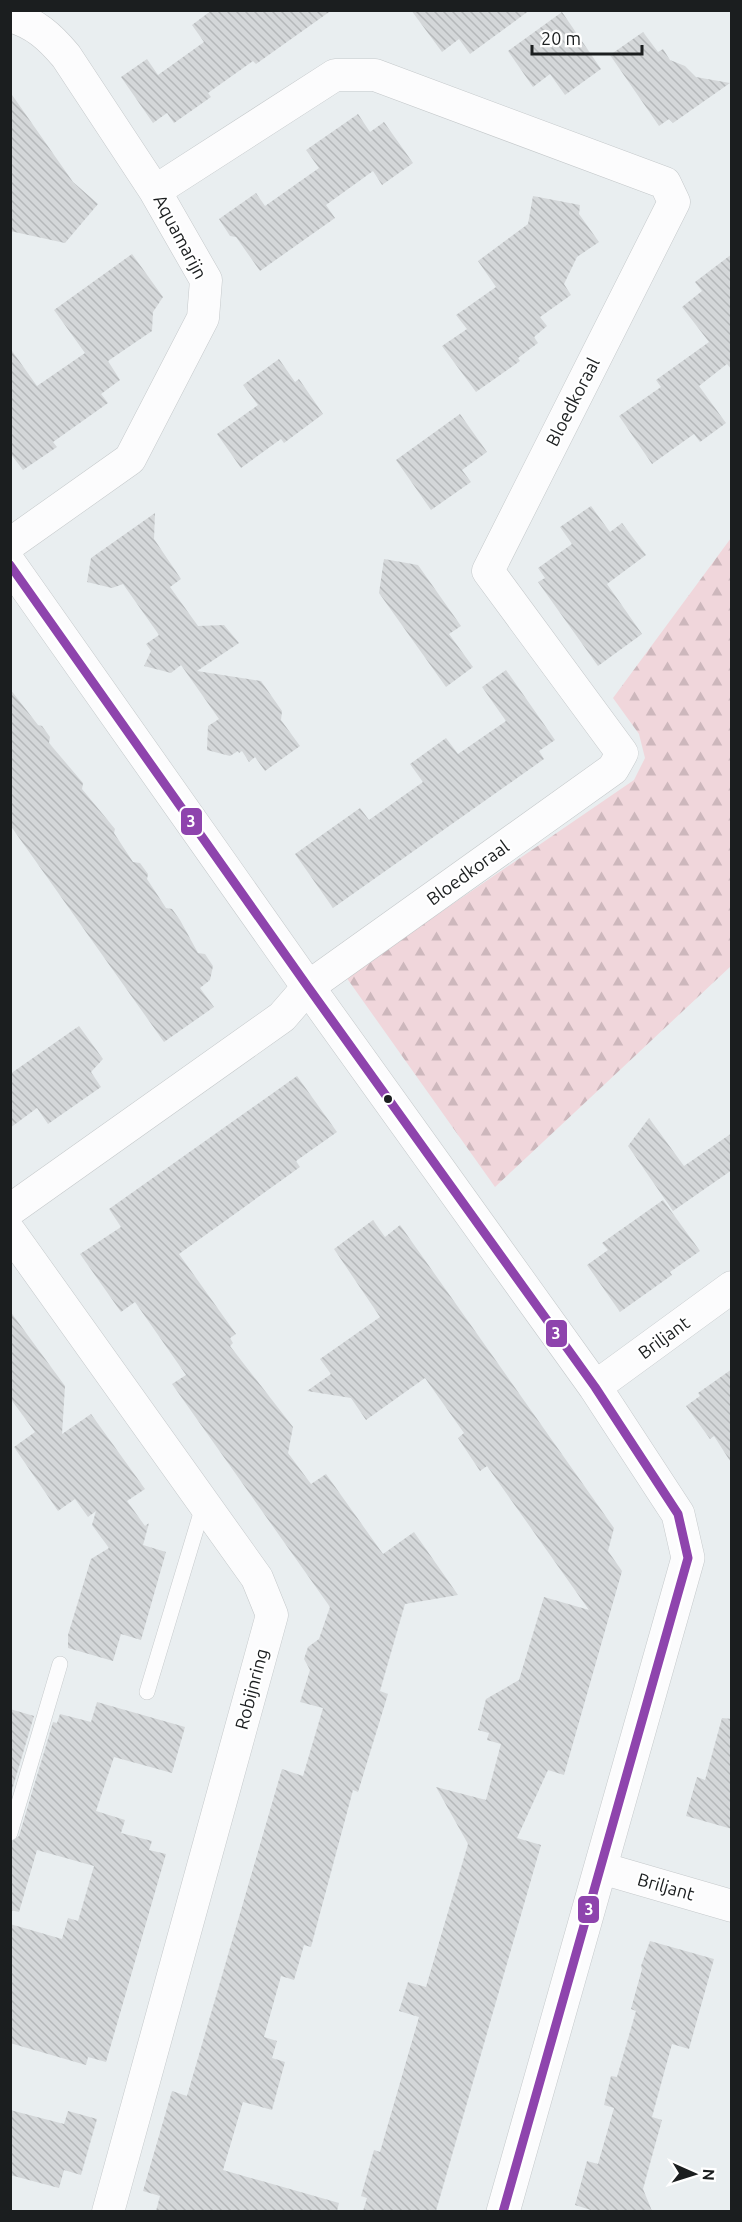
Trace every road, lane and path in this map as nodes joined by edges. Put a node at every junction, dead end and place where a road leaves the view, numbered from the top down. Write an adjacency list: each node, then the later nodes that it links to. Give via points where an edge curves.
1 (10, 16): 2 (street, Aquamarijn, via 25,20 60,49)
2 (155, 191): 3 (street, Aquamarijn, via 206,280 203,318 130,459); 5 (street, Bloedkoraal, via 335,75 375,75 665,183 674,202 488,571 622,753 613,769)
3 (10, 544)
4 (10, 564): 5 (street)
5 (308, 987): 6 (street, via 282,1017); 9 (street)
6 (10, 1210)
7 (10, 1232): 10 (street, Robijnring)
8 (732, 1287): 9 (street, Briljant)
9 (595, 1387): 14 (street, via 678,1514 688,1558)
10 (204, 1503): 12 (lane); 16 (street, Robijnring, via 257,1578 272,1615)
11 (60, 1664): 13 (lane)
12 (147, 1692)
13 (10, 1833)
14 (601, 1868): 15 (street, Briljant); 17 (street)
15 (732, 1906)
16 (108, 2211)
17 (503, 2211)

